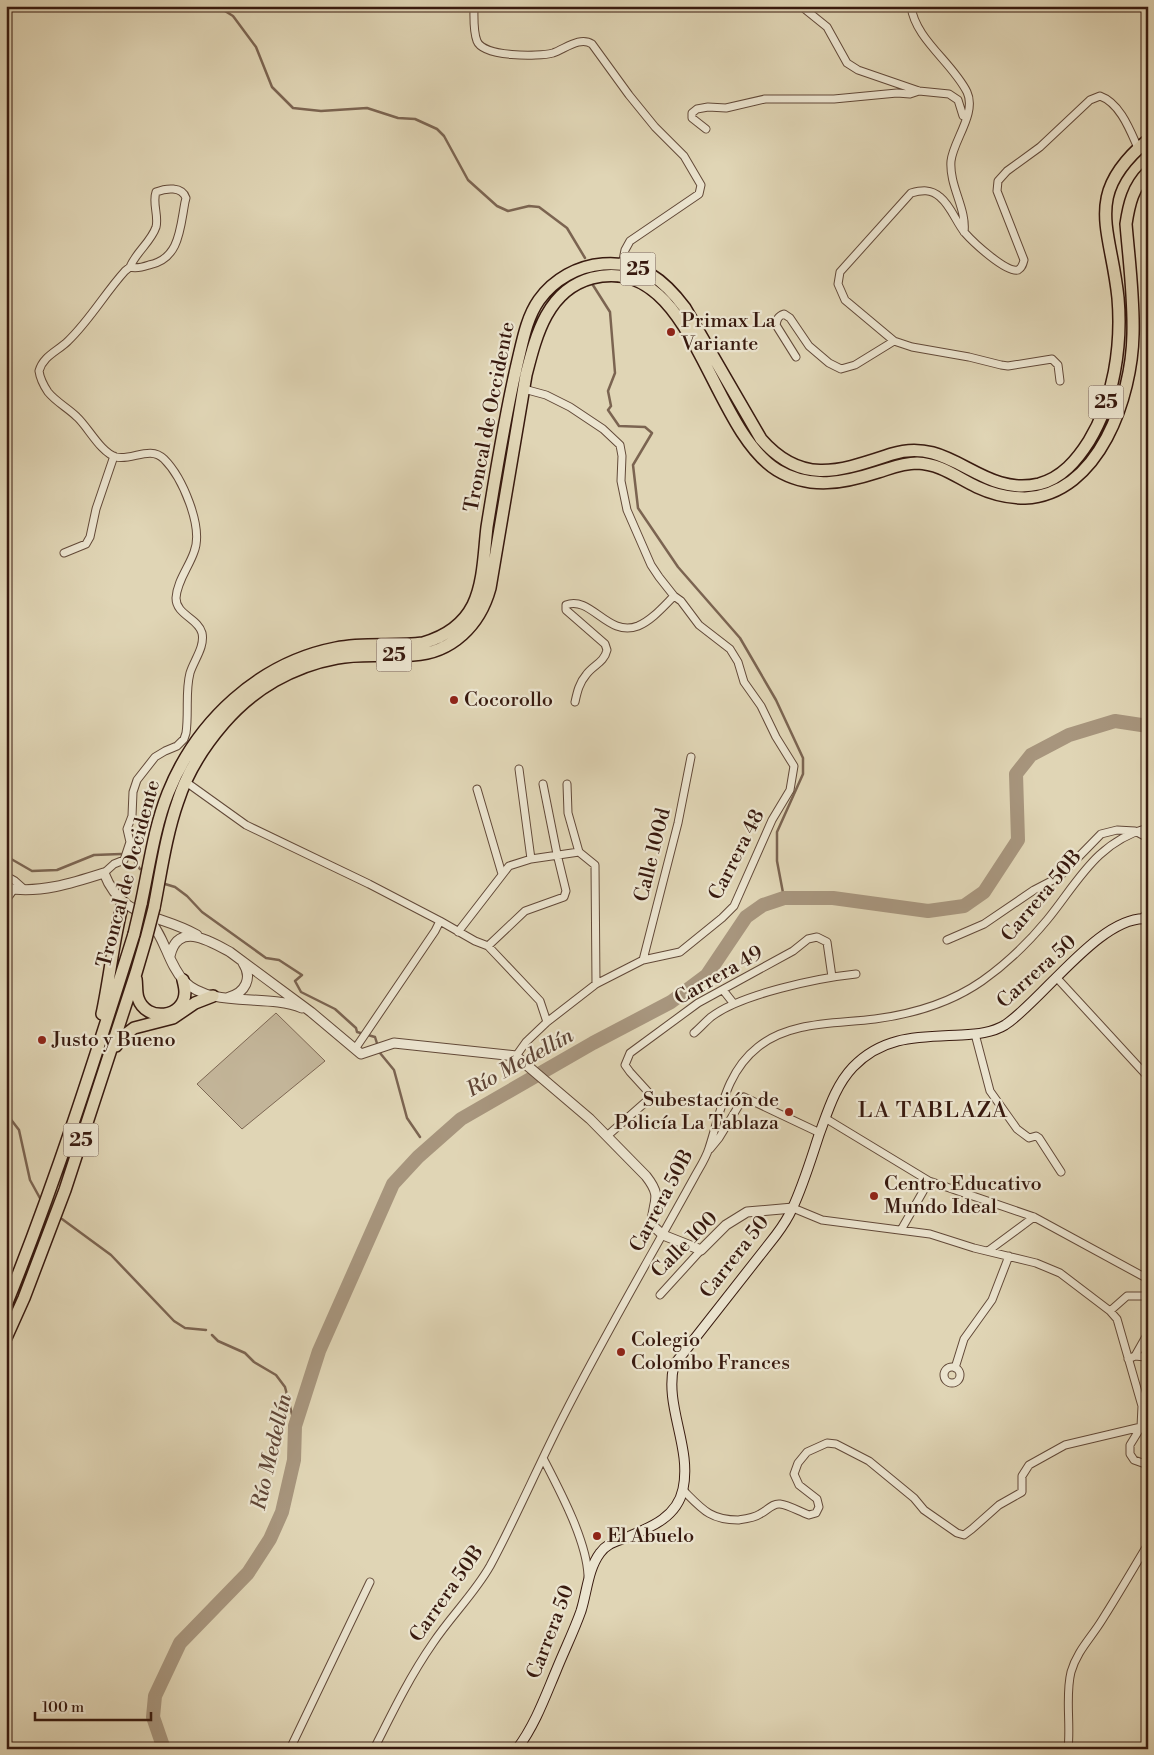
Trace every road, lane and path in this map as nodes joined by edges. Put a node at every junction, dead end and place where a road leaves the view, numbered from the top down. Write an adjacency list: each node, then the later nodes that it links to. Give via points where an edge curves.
1 (474, 6): 11 (street, via 477,41 488,51 528,56 552,53 582,41 592,44 634,102 684,156 701,185 699,194 630,241)
2 (801, 6): 4 (street, via 827,27 847,63 858,70)
3 (911, 6): 5 (street, via 918,29 968,93)
4 (919, 91): 5 (street, via 955,97); 6 (street, via 834,99 765,99 726,108 698,109 692,113 692,118)
5 (966, 117): 10 (street, via 951,160)
6 (706, 129)
7 (1148, 140): 8 (highway, Troncal de Occidente / 25)
8 (1138, 148): 10 (street, via 1108,98 1100,96 1090,100 998,182 997,192 1024,260 1022,267 1011,270 981,249); 11 (highway, Troncal de Occidente / 25, via 1110,184 1105,205 1105,224 1118,298 1115,363 1106,404 1089,440 1071,465 1060,474 1033,485 999,483 927,451 894,454 834,471 802,468 782,459 761,439 671,289 645,272)
9 (1148, 172): 16 (highway, Troncal de Occidente / 25, via 1134,192 1126,224 1134,334 1120,403 1099,452 1082,473 1048,493 1024,498 994,494 942,468 922,464 896,466 838,482 808,482 787,475 754,449 672,308 652,288 622,276 590,279 570,288 554,302 533,347)
10 (964, 232): 13 (street, via 941,198 930,191 911,193 840,272 838,284 845,300)
11 (622, 265): 39 (highway, Troncal de Occidente / 25, via 596,265 575,271 550,287 534,308 512,386 479,584 467,614 453,629 423,643 354,645 298,659 261,678 233,699 200,736 172,785 155,837)
12 (130, 267): 12 (street, via 155,264 173,251 185,202 184,193 172,189 156,192 156,227); 17 (street, via 77,333 42,362 39,371 54,398 77,416)
13 (894, 341): 14 (street, via 855,366 841,369 809,346 784,314 776,324); 15 (street, via 1008,366 1052,359 1058,365)
14 (796, 357)
15 (1060, 381)
16 (524, 389): 19 (street, via 570,407 603,428 620,445 621,481 627,510 651,565); 23 (highway, Troncal de Occidente / 25, via 490,588 484,607 473,624 459,638 437,650 412,655 338,658 305,667 271,683 254,694 224,724)
17 (114, 456): 18 (street, via 90,537 86,544); 33 (street, via 150,452 158,455 180,484 194,513 197,536 194,553 178,587 176,602 198,624 202,638 189,680 185,736 177,746 155,757 140,775 133,792 133,811 127,829 130,842 124,860)
18 (64, 553)
19 (674, 596): 20 (street, via 645,622 628,629 607,622 579,604 566,604 566,610 605,644 607,650 604,659 582,680); 47 (street, Carrera 48, via 699,625 730,649 744,682 794,766 790,790 772,820 734,906 680,952)
20 (575, 702)
21 (692, 756): 47 (street, Calle 100d)
22 (519, 769): 32 (street)
23 (186, 782): 39 (highway, Troncal de Occidente / 25, via 172,818); 41 (street, via 246,825)
24 (543, 784): 31 (street)
25 (567, 784): 30 (street, via 568,813)
26 (476, 789): 34 (street)
27 (1148, 828): 28 (street, Carrera 50B)
28 (1135, 831): 29 (street); 44 (street, via 1117,830 1101,834 1059,877 984,924); 71 (street, Carrera 50B, via 1108,846 1093,860 1018,952 959,996 908,1014 778,1034 760,1045 733,1076 723,1098)
29 (1148, 838)
30 (579, 852): 31 (street); 54 (street, via 595,865)
31 (557, 854): 32 (street); 45 (street, via 566,890 564,897 525,912)
32 (531, 859): 34 (street, via 509,866)
33 (104, 873): 36 (street, via 64,886); 38 (street, via 108,884)
34 (502, 874): 42 (street)
35 (6, 876): 36 (street, via 15,881)
36 (15, 889): 37 (street)
37 (6, 900)
38 (123, 903): 39 (street, via 133,910); 67 (highway, via 106,998)
39 (146, 909): 43 (street); 46 (street); 49 (highway, Troncal de Occidente / 25, bridge, via 146,939); 67 (highway, Troncal de Occidente / 25, bridge, via 134,934)
40 (1146, 917): 52 (street, Carrera 50, via 1109,930)
41 (440, 921): 42 (street); 63 (street)
42 (458, 932): 45 (street)
43 (203, 939): 46 (street, via 196,936 182,938); 48 (street, via 217,944)
44 (947, 940)
45 (488, 946): 60 (street, via 540,1001)
46 (170, 956): 53 (street)
47 (643, 960): 54 (street, Carrera 48)
48 (242, 962): 57 (street, via 246,967 247,980 241,992); 59 (street)
49 (136, 973): 53 (highway, via 138,998 146,1009 156,1014 171,1013 181,1004 185,991); 65 (highway, Troncal de Occidente / 25)
50 (856, 974): 51 (street, Carrera 49)
51 (832, 977): 55 (street, Carrera 49, via 827,942 817,937 808,938 793,952); 58 (street, Carrera 49)
52 (1056, 977): 62 (street, Carrera 50, via 1013,1019 989,1032); 66 (street)
53 (183, 980): 56 (street, via 197,991)
54 (596, 984): 60 (street, Carrera 48)
55 (723, 990): 58 (street); 70 (street, Carrera 49, via 698,1003 630,1053 625,1065 650,1094 649,1099)
56 (213, 996): 57 (street); 65 (highway, via 195,1003 173,1018 134,1028 121,1038)
57 (229, 997): 59 (street, via 298,1006)
58 (734, 1004): 61 (street, Carrera 49)
59 (311, 1012): 63 (street)
60 (547, 1022): 64 (street, Carrera 48)
61 (694, 1033)
62 (975, 1034): 68 (street, Carrera 50, via 904,1038 875,1050 846,1076); 72 (street, via 990,1091 1017,1129 1029,1138 1039,1138)
63 (356, 1050): 64 (street, via 361,1054 394,1043)
64 (516, 1056): 70 (street)
65 (106, 1066): 87 (highway, Troncal de Occidente / 25, via 65,1190)
66 (1148, 1077)
67 (77, 1109): 84 (highway, Troncal de Occidente / 25, via 53,1183)
68 (825, 1118): 69 (street, Carrera 50); 73 (street)
69 (820, 1134): 71 (street, via 744,1097); 74 (street, Carrera 50)
70 (607, 1136): 77 (street, via 654,1186 657,1194 652,1225)
71 (708, 1151): 77 (street, Carrera 50B)
72 (1060, 1172)
73 (929, 1181): 75 (street); 76 (street)
74 (793, 1208): 76 (street, Calle 100, via 822,1220); 78 (street, Calle 100, via 747,1212 726,1225); 94 (street, Carrera 50, via 776,1235 674,1365 671,1378 683,1443)
75 (1034, 1217): 79 (street); 81 (street)
76 (901, 1230): 79 (street, Calle 100, via 930,1234)
77 (662, 1235): 78 (street); 92 (street, Carrera 50B)
78 (701, 1250): 82 (street, Calle 100)
79 (988, 1251): 80 (street, Calle 100)
80 (1008, 1256): 85 (street, Calle 100, via 1060,1273); 90 (street, via 992,1300 964,1339)
81 (1148, 1278)
82 (660, 1296)
83 (1148, 1296): 85 (street, via 1127,1296)
84 (6, 1305)
85 (1110, 1311): 89 (street, Calle 100, via 1117,1319)
86 (1148, 1333): 89 (street)
87 (6, 1338)
88 (1148, 1356): 89 (street)
89 (1131, 1357): 91 (street, Calle 100, via 1142,1406)
90 (955, 1368)
91 (1141, 1427): 93 (street, via 1130,1445 1130,1454 1134,1460); 94 (street, via 1065,1445 1029,1465 1022,1476 1022,1492 999,1505 964,1534 957,1533 924,1510 869,1462 836,1444 827,1443 807,1452 794,1474 799,1485 817,1499 819,1507 816,1513 809,1515 781,1504 759,1516 726,1520 706,1513)
92 (542, 1458): 97 (street, via 559,1487 582,1545); 99 (street, Carrera 50B, via 486,1572 415,1670)
93 (1148, 1465)
94 (683, 1490): 97 (street, Carrera 50, via 678,1503 655,1526 607,1545 596,1558)
95 (1148, 1544): 101 (street, via 1076,1657 1070,1675)
96 (370, 1582): 98 (street)
97 (588, 1583): 100 (street, Carrera 50, via 579,1616 540,1709)
98 (290, 1749)
99 (374, 1749)
100 (517, 1749)
101 (1068, 1749)

